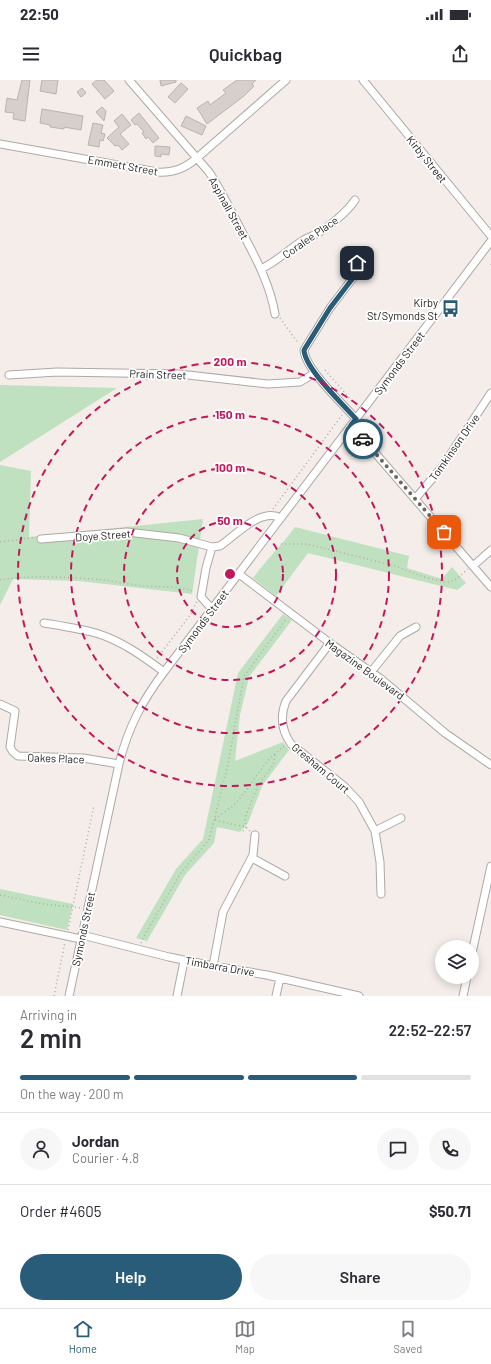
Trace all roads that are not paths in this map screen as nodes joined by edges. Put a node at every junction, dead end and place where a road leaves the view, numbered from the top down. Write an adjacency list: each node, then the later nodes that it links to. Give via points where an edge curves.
1 (129, 80): 5 (street, Aspinall Street)
2 (286, 80): 5 (street, Emmett Street)
3 (363, 80): 7 (street, Kirby Street)
4 (0, 144): 5 (street, Emmett Street, via 162,172 183,168)
5 (197, 158): 10 (street, Aspinall Street, via 220,188)
6 (355, 200): 10 (street, Coralee Place, via 324,229)
7 (491, 236)
8 (491, 241): 15 (street, Symonds Street)
9 (357, 263): 12 (street, via 353,278 330,308 304,350)
10 (261, 269): 11 (street, Aspinall Street)
11 (275, 314)
12 (315, 373): 13 (street, Prain Street, via 300,382 268,384 179,374 57,372); 15 (street)
13 (9, 375)
14 (491, 394): 17 (street, Tomkinson Drive, via 442,467)
15 (356, 419): 16 (street, Symonds Street)
16 (351, 425): 17 (street); 18 (street, Symonds Street)
17 (415, 499): 22 (street)
18 (281, 518): 20 (street, via 269,515 257,519 220,546); 23 (street, Symonds Street)
19 (40, 539): 20 (street, Doye Street, via 127,532 179,538)
20 (212, 547): 25 (street, via 201,597)
21 (491, 550): 22 (street)
22 (473, 566): 24 (street)
23 (239, 574): 25 (street, Symonds Street); 28 (street, Magazine Boulevard)
24 (491, 587)
25 (212, 609): 29 (street, Symonds Street)
26 (44, 622): 29 (street, via 99,634 119,642)
27 (416, 627): 30 (street, via 400,636)
28 (330, 643): 30 (street, Magazine Boulevard); 35 (street, Gresham Court, via 291,693 283,708 282,725 291,744 359,802)
29 (164, 672): 32 (street, Symonds Street, via 134,718)
30 (371, 672): 33 (street, Magazine Boulevard, via 396,690 445,733)
31 (0, 704): 32 (street, Oakes Place, via 15,711 10,747 18,756 83,758)
32 (119, 764): 42 (street, Symonds Street)
33 (491, 765)
34 (401, 818): 35 (street)
35 (375, 831): 40 (street, Gresham Court, via 380,862)
36 (255, 835): 37 (street)
37 (252, 858): 39 (street); 45 (street, via 224,910)
38 (491, 866): 43 (street)
39 (285, 876)
40 (381, 894)
41 (0, 922): 42 (street, Timbarra Drive)
42 (82, 937): 44 (street, Timbarra Drive); 48 (street, Symonds Street)
43 (475, 940)
44 (184, 961): 45 (street, Timbarra Drive); 49 (street)
45 (213, 966): 46 (street, Timbarra Drive)
46 (280, 978): 50 (street); 51 (street, Timbarra Drive)
47 (466, 984): 52 (street)
48 (69, 996)
49 (177, 996)
50 (276, 996)
51 (359, 996)
52 (463, 996)

